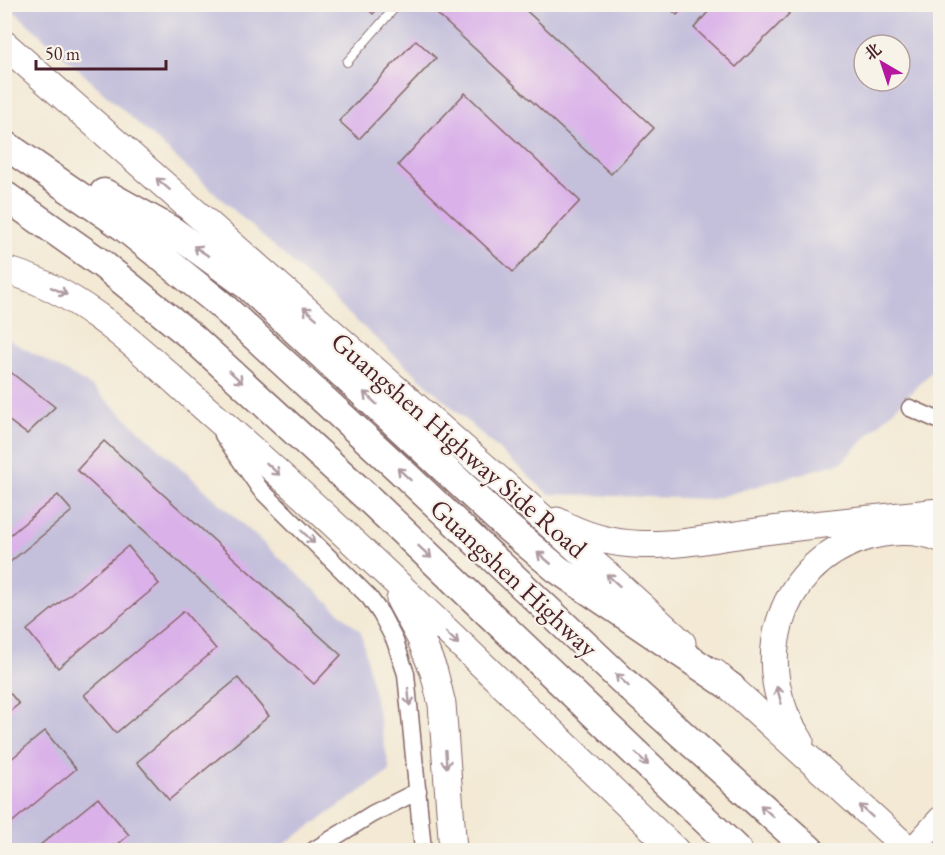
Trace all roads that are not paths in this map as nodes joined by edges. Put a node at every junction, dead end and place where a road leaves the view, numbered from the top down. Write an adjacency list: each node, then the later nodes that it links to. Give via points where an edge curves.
1 (398, 4): 3 (lane)
2 (4, 44): 11 (main road, Guangshen Highway Side Road, one-way to 2)
3 (347, 62)
4 (4, 139): 15 (highway, one-way to 4, via 548,562 248,286 174,232)
5 (4, 144): 26 (highway, Guangshen Highway, one-way to 5, via 220,304 124,227)
6 (4, 195): 17 (highway, Guangshen Highway, one-way to 17, via 102,264 192,337)
7 (4, 270): 9 (main road, one-way to 9, via 68,295 112,327)
8 (910, 408): 10 (street)
9 (206, 410): 14 (main road, one-way to 14); 18 (street, one-way to 18, via 260,489 369,597 386,623 406,674)
10 (940, 421)
11 (518, 496): 12 (main road, via 560,523 604,539 650,546); 15 (main road, Guangshen Highway Side Road, one-way to 11)
12 (940, 512)
13 (940, 537): 16 (main road, one-way to 13, via 784,711 774,672 774,643 796,586 821,560 848,543 878,533 908,531)
14 (380, 568): 22 (main road, one-way to 22, via 420,637 434,672 442,704); 23 (main road, one-way to 23)
15 (731, 687): 16 (main road, Guangshen Highway Side Road)
16 (817, 764): 27 (main road, Guangshen Highway Side Road, one-way to 16)
17 (664, 780): 24 (highway); 25 (highway, Guangshen Highway)
18 (418, 791): 20 (street); 21 (street)
19 (940, 819): 27 (main road)
20 (314, 850)
21 (423, 850)
22 (453, 850)
23 (675, 850)
24 (708, 850)
25 (736, 850)
26 (810, 850)
27 (911, 850)

